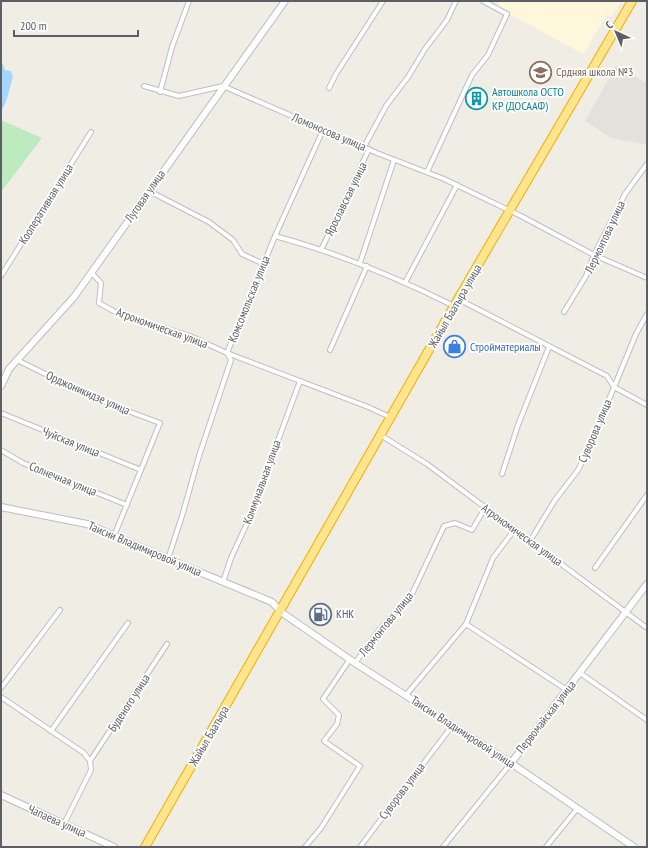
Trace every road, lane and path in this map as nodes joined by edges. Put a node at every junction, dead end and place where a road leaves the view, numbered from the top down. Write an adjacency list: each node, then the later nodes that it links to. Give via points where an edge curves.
1 (190, 1): 10 (street, via 172,47)
2 (285, 1): 8 (street, Луговая улица)
3 (383, 1): 9 (street)
4 (456, 1): 13 (street, via 447,20 386,106)
5 (483, 1): 17 (street, via 507,14 488,55 472,75)
6 (632, 1): 20 (highway, Жайыл Баатыра улица)
7 (144, 86): 10 (street)
8 (223, 86): 10 (street, via 179,96); 11 (street, Ломоносова улица); 19 (street, Луговая улица)
9 (329, 88)
10 (160, 92)
11 (324, 130): 13 (street, Ломоносова улица); 21 (street, Комсомольская улица)
12 (91, 132): 28 (street, Кооперативная улица)
13 (364, 147): 14 (street, Ломоносова улица)
14 (369, 149): 15 (street, Ломоносова улица); 22 (street, Ярославская улица)
15 (394, 160): 17 (street, Ломоносова улица); 24 (street)
16 (647, 164): 23 (street, Лермонтова улица, via 625,194)
17 (427, 172): 18 (street, Ломоносова улица)
18 (457, 185): 20 (street, Ломоносова улица); 30 (street)
19 (149, 191): 25 (street, via 209,222 233,240 242,254); 27 (street, Луговая улица)
20 (510, 211): 23 (street, Ломоносова улица); 31 (highway, Жайыл Баатыра улица)
21 (275, 236): 22 (street); 25 (street, Комсомольская улица)
22 (322, 248): 24 (street)
23 (594, 256): 29 (street, Ломоносова улица); 32 (street, Лермонтова улица, via 586,276)
24 (360, 263): 26 (street)
25 (264, 264): 36 (street, Комсомольская улица)
26 (367, 266): 30 (street); 35 (street)
27 (91, 272): 36 (street, Агрономическая улица, via 101,283 99,304 118,313 190,336); 37 (street, Луговая улица, via 74,297)
28 (1, 276)
29 (647, 278)
30 (406, 281): 31 (street)
31 (457, 302): 34 (street); 43 (highway, Жайыл Баатыра улица)
32 (564, 312)
33 (647, 314): 40 (street, Суворова улица)
34 (549, 347): 40 (street, via 607,376); 47 (street, via 518,425)
35 (330, 350)
36 (227, 353): 38 (street, Агрономическая улица); 55 (street, Комсомольская улица, via 231,360)
37 (17, 360): 39 (street, Луговая улица, via 9,369); 46 (street, Орджоникидзе улица, via 96,399 160,423)
38 (300, 381): 43 (street, Агрономическая улица); 57 (street, Коммунальная улица)
39 (1, 386)
40 (614, 387): 41 (street); 54 (street, Суворова улица, via 578,470 555,500)
41 (647, 405)
42 (1, 414): 46 (street, Чуйская улица)
43 (392, 418): 44 (highway, Жайыл Баатыра улица)
44 (382, 436): 51 (street, Агрономическая улица, via 427,464); 60 (highway, Жайыл Баатыра улица)
45 (1, 450): 49 (street, Солнечная улица, via 23,463)
46 (141, 470): 49 (street)
47 (502, 474)
48 (647, 495): 56 (street)
49 (127, 505): 53 (street)
50 (1, 507): 53 (street, Таисии Владимировой улица, via 87,524)
51 (485, 508): 52 (street, Агрономическая улица); 67 (street, Лермонтова улица, via 472,530 456,524 444,526 412,594 379,630)
52 (514, 529): 54 (street, Агрономическая улица); 63 (street, via 493,558)
53 (114, 536): 55 (street, Таисии Владимировой улица)
54 (530, 540): 61 (street, Агрономическая улица)
55 (168, 559): 57 (street, Таисии Владимировой улица)
56 (595, 568)
57 (223, 582): 60 (street, Таисии Владимировой улица, via 272,602)
58 (647, 584): 61 (street, Первомайская улица)
59 (60, 610): 69 (street)
60 (280, 612): 66 (street, Таисии Владимировой улица); 82 (highway, Жайыл Баатыра)
61 (626, 612): 64 (street, Агрономическая улица); 68 (street, Первомайская улица)
62 (128, 623): 75 (street)
63 (466, 624): 70 (street); 71 (street)
64 (647, 628)
65 (167, 644): 76 (street, Буденого улица)
66 (350, 659): 67 (street, Таисии Владимировой улица); 83 (street, Лермонтова улица, via 323,699 339,715 337,724 324,742 360,766 321,828)
67 (355, 663): 71 (street, Таисии Владимировой улица)
68 (580, 673): 70 (street, Первомайская улица); 73 (street)
69 (1, 688)
70 (567, 690): 77 (street, Первомайская улица)
71 (406, 695): 74 (street, Таисии Владимировой улица)
72 (1, 697): 75 (street)
73 (647, 720)
74 (452, 726): 77 (street, Таисии Владимировой улица); 84 (street, Суворова улица)
75 (51, 731): 76 (street, via 84,753)
76 (90, 761): 80 (street, Буденого улица, via 91,770)
77 (511, 763): 79 (street, Таисии Владимировой улица); 85 (street, Первомайская улица)
78 (1, 795): 80 (street, Чапаева улица)
79 (577, 809): 86 (street); 87 (street, Таисии Владимировой улица)
80 (64, 824): 81 (street, Чапаева улица)
81 (114, 847)
82 (145, 847)
83 (305, 847)
84 (360, 847)
85 (443, 847)
86 (546, 847)
87 (634, 847)

